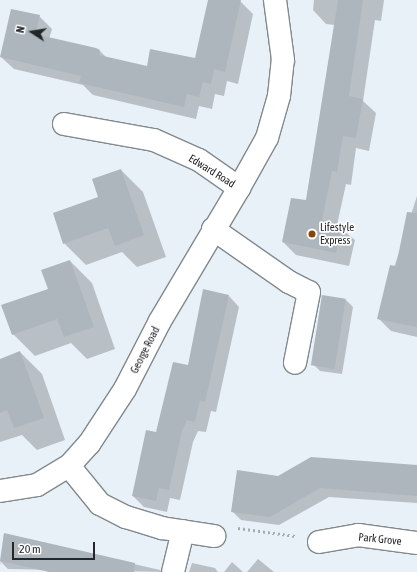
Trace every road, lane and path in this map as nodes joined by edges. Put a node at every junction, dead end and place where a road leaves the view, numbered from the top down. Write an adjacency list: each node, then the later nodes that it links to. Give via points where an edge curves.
1 (275, 0): 3 (street, Edward Road, via 283,60 279,96 268,138)
2 (64, 124): 3 (street, Edward Road, via 154,140 199,160)
3 (239, 188): 4 (street, George Road)
4 (214, 229): 5 (street, via 289,282 309,292); 6 (street, George Road, via 160,321 125,389)
5 (295, 363)
6 (69, 466): 7 (street, George Road, via 37,485); 8 (street, via 100,504 126,517)
7 (0, 491)
8 (183, 532): 9 (street); 12 (street)
9 (214, 536): 10 (path, via 229,527)
10 (319, 542): 11 (street, Park Grove, via 358,535)
11 (417, 543)
12 (173, 572)

